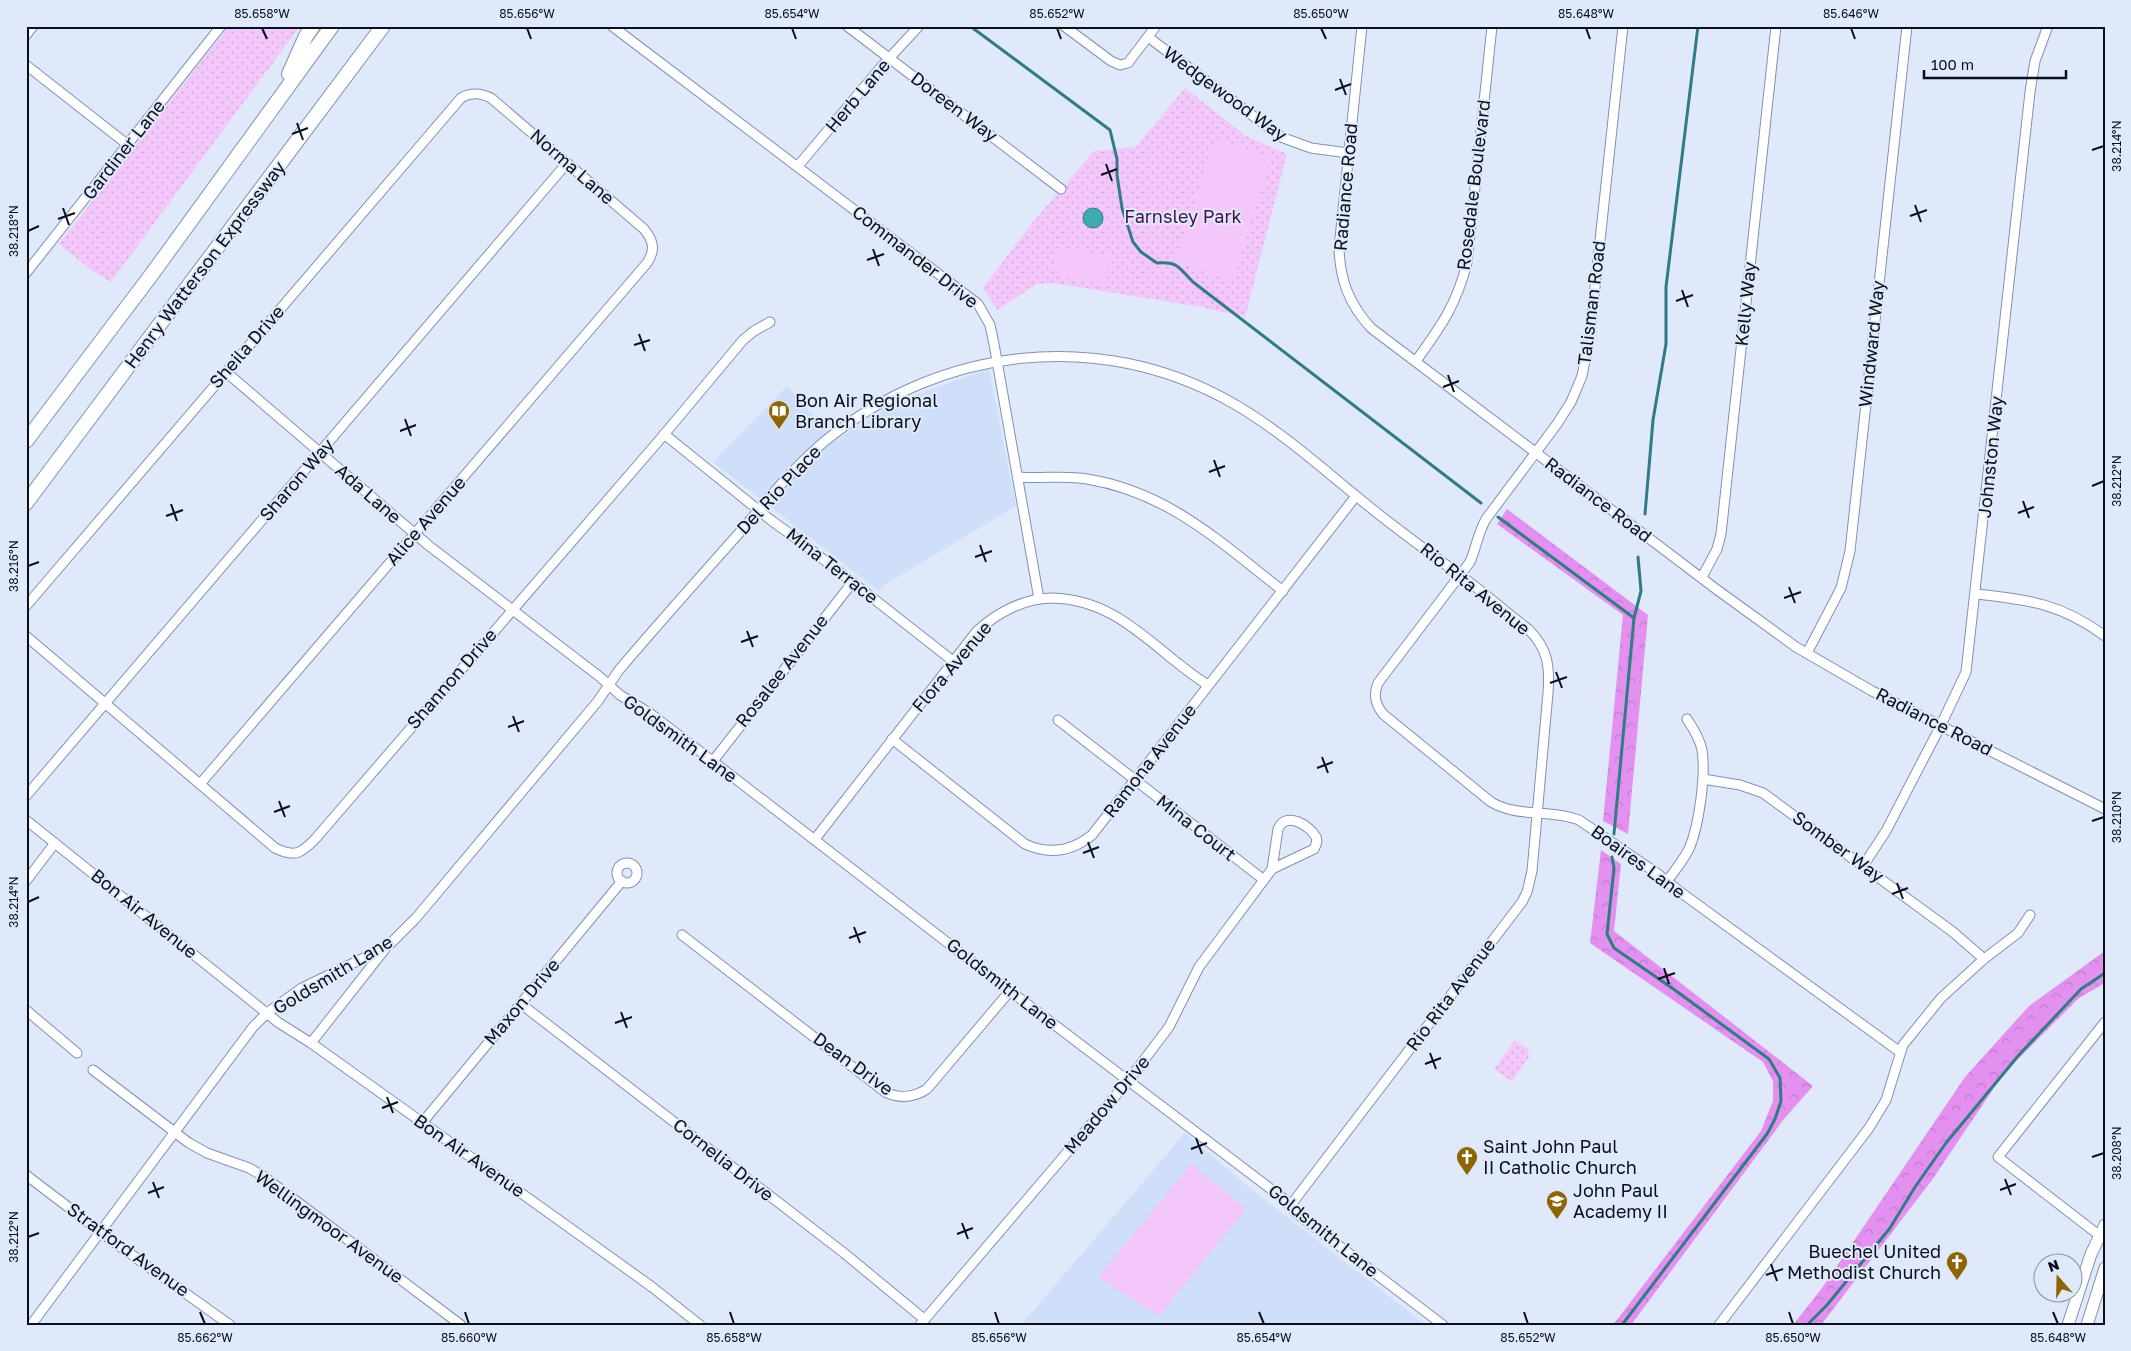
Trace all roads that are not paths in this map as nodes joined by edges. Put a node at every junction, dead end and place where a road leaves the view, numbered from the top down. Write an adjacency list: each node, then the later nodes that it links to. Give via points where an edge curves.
1 (34, 26): 17 (street)
2 (221, 26): 23 (street, Gardiner Lane)
3 (312, 26): 22 (highway)
4 (332, 26): 22 (highway, Henry Watterson Expressway)
5 (383, 26): 40 (highway, Henry Watterson Expressway)
6 (612, 26): 26 (street, Commander Drive)
7 (846, 26): 19 (street, Doreen Way)
8 (919, 26): 19 (street, Herb Lane)
9 (1064, 26): 18 (street, via 1120,65 1128,63)
10 (1156, 26): 18 (street, Wedgewood Way)
11 (1362, 26): 24 (street, Radiance Road)
12 (1492, 26): 32 (street, Rosedale Boulevard, via 1467,263 1452,309)
13 (1623, 26): 37 (street, Talisman Road, via 1588,354 1571,402)
14 (1776, 26): 44 (street, Kelly Way, via 1721,534)
15 (1907, 26): 53 (street, Windward Way, via 1850,551 1841,588)
16 (2048, 26): 47 (street, Johnston Way, via 2035,62 2030,92)
17 (26, 36)
18 (1148, 37): 24 (street, Wedgewood Way, via 1281,137 1311,148)
19 (890, 58): 26 (street, Herb Lane); 27 (street, Doreen Way)
20 (26, 65): 23 (street)
21 (473, 93): 25 (street, Norma Lane, via 491,98); 33 (street, Sheila Drive, via 454,104)
22 (280, 95): 35 (highway, Henry Watterson Expressway, via 152,274)
23 (128, 145): 29 (street, Gardiner Lane)
24 (1348, 153): 32 (street, Radiance Road, via 1339,248 1339,267 1345,289 1355,309 1371,328)
25 (566, 163): 28 (street, Norma Lane, via 644,229 653,244); 36 (street, Sharon Way)
26 (798, 166): 31 (street, Commander Drive, via 978,304 990,325)
27 (1061, 188)
28 (651, 257): 42 (street, Alice Avenue)
29 (26, 273)
30 (770, 322): 34 (street, Shannon Drive, via 743,340)
31 (997, 361): 38 (street, Commander Drive); 39 (street, Rio Rita Avenue, via 1060,356 1101,358 1142,366 1187,381 1249,413); 41 (street, Del Rio Place, via 923,381 868,409 808,456)
32 (1416, 361): 37 (street, Radiance Road)
33 (226, 372): 36 (street, Ada Lane); 49 (street, Sheila Drive)
34 (664, 434): 41 (street, Mina Terrace); 50 (street, Shannon Drive)
35 (26, 441)
36 (320, 453): 42 (street, Ada Lane); 58 (street, Sharon Way)
37 (1536, 453): 43 (street, Talisman Road, via 1481,527 1476,549); 44 (street, Radiance Road)
38 (1019, 477): 46 (street, via 1085,478 1143,494 1194,522); 48 (street, Commander Drive)
39 (1356, 496): 43 (street, Rio Rita Avenue); 46 (street, Ramona Avenue)
40 (26, 503)
41 (759, 510): 45 (street, Mina Terrace); 55 (street, Del Rio Place)
42 (416, 534): 50 (street, Ada Lane); 66 (street, Alice Avenue)
43 (1460, 575): 57 (street, Talisman Road, via 1382,676); 69 (street, Rio Rita Avenue, via 1534,635 1548,658 1550,670)
44 (1702, 578): 53 (street, Radiance Road)
45 (852, 582): 54 (street, Mina Terrace); 63 (street, Rosalee Avenue)
46 (1283, 591): 56 (street, Ramona Avenue)
47 (1976, 594): 52 (street, via 2045,604 2085,621); 61 (street, Johnston Way, via 1966,672)
48 (1039, 599): 54 (street, Flora Avenue, via 997,615 977,631); 56 (street, Flora Avenue, via 1081,601 1107,610)
49 (26, 606)
50 (513, 610): 55 (street, Ada Lane); 66 (street, Shannon Drive, via 316,838 300,852 286,853 275,848)
51 (26, 636): 58 (street)
52 (2105, 636)
53 (1807, 653): 61 (street, Radiance Road)
54 (953, 661): 62 (street, Flora Avenue)
55 (608, 684): 63 (street, Goldsmith Lane); 81 (street, Goldsmith Lane, via 598,701 438,894)
56 (1208, 685): 65 (street, Ramona Avenue)
57 (1375, 695): 69 (street, Boaires Lane, via 1383,714 1484,797 1505,809)
58 (106, 704): 66 (street, Shannon Drive); 67 (street, Sharon Way)
59 (1687, 719): 64 (street, via 1702,749)
60 (1058, 720): 65 (street, Mina Court)
61 (1941, 726): 68 (street, Radiance Road); 73 (street, Johnston Way)
62 (892, 740): 65 (street, Ramona Avenue, via 1018,840 1041,850 1067,849 1083,842); 71 (street, Flora Avenue)
63 (713, 761): 71 (street, Goldsmith Lane)
64 (1703, 779): 73 (street, Somber Way, via 1764,793); 78 (street, via 1695,832 1688,850)
65 (1135, 781): 75 (street, Mina Court)
66 (200, 784)
67 (26, 796)
68 (2105, 809)
69 (1537, 812): 78 (street, Boaires Lane, via 1579,820); 96 (street, Rio Rita Avenue, via 1531,876 1522,902)
70 (26, 820): 72 (street, Bon Air Avenue)
71 (815, 839): 83 (street, Goldsmith Lane)
72 (55, 843): 76 (street); 86 (street, Bon Air Avenue)
73 (1864, 866): 82 (street, Somber Way)
74 (1272, 869): 74 (street, Meadow Drive, via 1308,853 1317,843 1316,838 1296,821 1284,819 1278,829); 75 (street, Meadow Drive)
75 (1264, 880): 92 (street, Meadow Drive, via 1199,968 1169,1027)
76 (26, 881)
77 (622, 881): 84 (street, Maxon Drive)
78 (1667, 881): 89 (street, Boaires Lane)
79 (2030, 915): 82 (street, via 2018,933)
80 (682, 935): 83 (street, Dean Drive, via 885,1092 898,1097 911,1097 927,1089)
81 (391, 943): 86 (street, Goldsmith Lane, via 302,988); 88 (street)
82 (1984, 959): 89 (street, via 1941,998)
83 (1010, 991): 92 (street, Goldsmith Lane)
84 (521, 1004): 93 (street, Maxon Drive); 101 (street, Cornelia Drive, via 844,1253)
85 (26, 1010): 90 (street)
86 (267, 1013): 88 (street, Bon Air Avenue); 94 (street, Goldsmith Lane)
87 (2105, 1022): 99 (street, via 1998,1157)
88 (311, 1043): 93 (street, Bon Air Avenue)
89 (1900, 1052): 107 (street, via 1886,1100 1869,1128)
90 (77, 1053)
91 (93, 1070): 94 (street, Wellingmoor Avenue)
92 (1128, 1081): 96 (street, Goldsmith Lane); 101 (street, Meadow Drive)
93 (422, 1123): 105 (street, Bon Air Avenue)
94 (174, 1132): 98 (street, Goldsmith Lane); 104 (street, Wellingmoor Avenue, via 195,1147 263,1176)
95 (26, 1175): 98 (street, Stratford Avenue)
96 (1290, 1206): 106 (street, Goldsmith Lane, via 1296,1214)
97 (2105, 1225): 99 (main road)
98 (101, 1231): 102 (street, Goldsmith Lane); 103 (street, Stratford Avenue)
99 (2100, 1236): 108 (main road)
100 (2105, 1268): 109 (main road)
101 (922, 1322)
102 (31, 1325)
103 (230, 1325)
104 (461, 1325)
105 (700, 1325)
106 (1443, 1325)
107 (1719, 1325)
108 (2068, 1325)
109 (2087, 1325)

